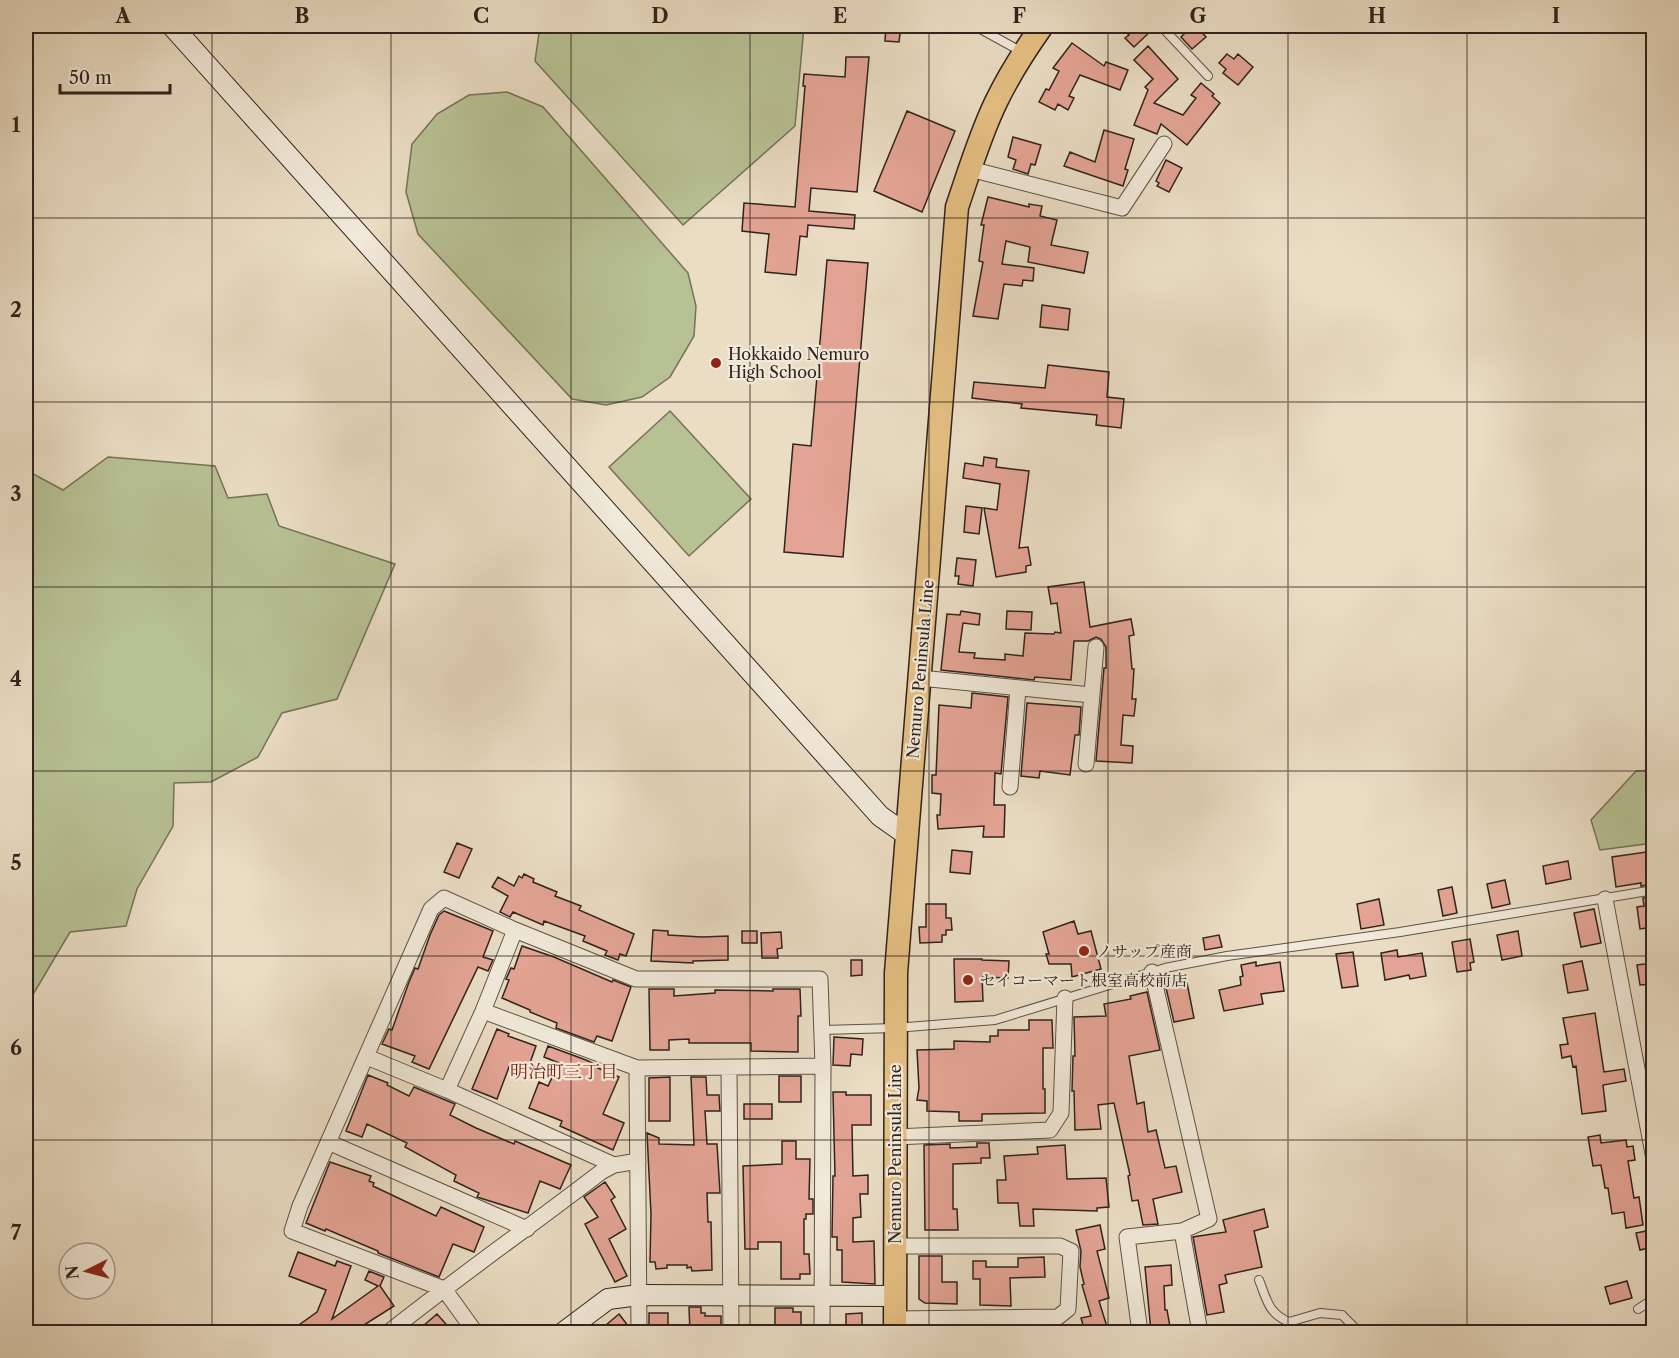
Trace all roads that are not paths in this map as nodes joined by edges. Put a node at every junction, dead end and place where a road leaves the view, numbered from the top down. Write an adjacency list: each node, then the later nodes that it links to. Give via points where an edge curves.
1 (172, 26): 15 (street, via 880,816)
2 (975, 26): 5 (lane)
3 (1042, 26): 5 (main road, Nemuro Peninsula Line)
4 (1161, 26): 6 (lane)
5 (1023, 53): 8 (main road, Nemuro Peninsula Line, via 996,102)
6 (1208, 76)
7 (1164, 144): 8 (street, via 1122,208)
8 (970, 169): 10 (main road, Nemuro Peninsula Line, via 957,207)
9 (1095, 647): 12 (street)
10 (920, 678): 11 (street); 15 (main road, Nemuro Peninsula Line)
11 (1018, 689): 12 (street); 14 (street)
12 (1091, 695): 13 (street)
13 (1086, 764)
14 (1010, 787)
15 (907, 835): 22 (main road, Nemuro Peninsula Line)
16 (1653, 890): 17 (lane)
17 (1605, 899): 19 (lane, via 1227,956); 31 (street)
18 (515, 930): 21 (street); 23 (street, via 636,979 820,979); 24 (street, via 444,898 430,909)
19 (1152, 972): 20 (lane); 35 (street, via 1209,1219)
20 (1065, 998): 22 (lane, via 995,1020); 29 (street, via 1061,1113 1050,1130)
21 (483, 1011): 26 (street); 28 (street)
22 (895, 1028): 23 (lane); 29 (main road, Nemuro Peninsula Line)
23 (822, 1030): 25 (street)
24 (367, 1057): 28 (street); 30 (street)
25 (823, 1066): 27 (street); 41 (street)
26 (637, 1068): 27 (street); 32 (street)
27 (729, 1068): 40 (street)
28 (447, 1090): 33 (street)
29 (895, 1137): 36 (main road, Nemuro Peninsula Line)
30 (328, 1142): 34 (street); 38 (street, via 292,1231)
31 (1653, 1159)
32 (638, 1161): 33 (street); 39 (street)
33 (614, 1165): 34 (street)
34 (527, 1229): 38 (street)
35 (1182, 1231): 52 (street, via 1128,1237); 53 (street)
36 (895, 1246): 42 (main road, Nemuro Peninsula Line); 45 (street, via 1060,1246 1071,1251 1068,1309 1058,1317)
37 (1259, 1280): 54 (lane, via 1276,1316 1289,1322 1320,1313 1342,1315)
38 (444, 1288): 46 (street); 47 (street)
39 (639, 1295): 40 (street); 48 (street, via 608,1299); 49 (street)
40 (730, 1296): 41 (street); 50 (street)
41 (822, 1296): 42 (street); 51 (street)
42 (896, 1296): 45 (main road, Nemuro Peninsula Line)
43 (1653, 1299): 44 (lane)
44 (1638, 1309)
45 (895, 1326)
46 (388, 1332)
47 (476, 1332)
48 (564, 1332)
49 (639, 1332)
50 (731, 1332)
51 (822, 1332)
52 (1140, 1332)
53 (1200, 1332)
54 (1355, 1332)

